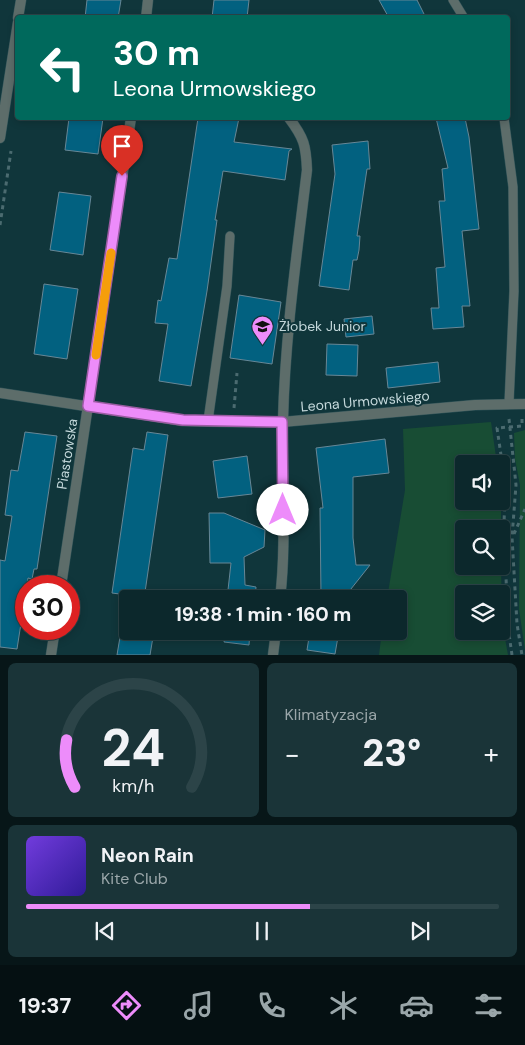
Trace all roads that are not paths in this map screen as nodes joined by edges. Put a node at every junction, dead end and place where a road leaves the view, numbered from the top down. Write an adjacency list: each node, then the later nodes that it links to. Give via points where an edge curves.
1 (21, 0): 4 (street)
2 (148, 0): 5 (street)
3 (453, 0): 6 (lane)
4 (18, 15)
5 (146, 15)
6 (462, 15)
7 (15, 41): 11 (street)
8 (131, 120): 16 (street, Piastowska)
9 (290, 120): 18 (street, via 306,148 307,170 285,366)
10 (504, 120): 14 (lane, via 513,187 514,291)
11 (0, 138)
12 (230, 236): 17 (lane, via 227,286)
13 (0, 393): 16 (street, Leona Urmowskiego)
14 (509, 403): 15 (street, Leona Urmowskiego); 18 (street, Leona Urmowskiego)
15 (525, 404)
16 (88, 406): 17 (street, Leona Urmowskiego); 19 (street, Piastowska)
17 (208, 421): 18 (street, Leona Urmowskiego)
18 (282, 422): 20 (street)
19 (63, 575)
20 (281, 590)
21 (53, 640): 23 (street)
22 (275, 640): 24 (street)
23 (51, 655)
24 (273, 655)

